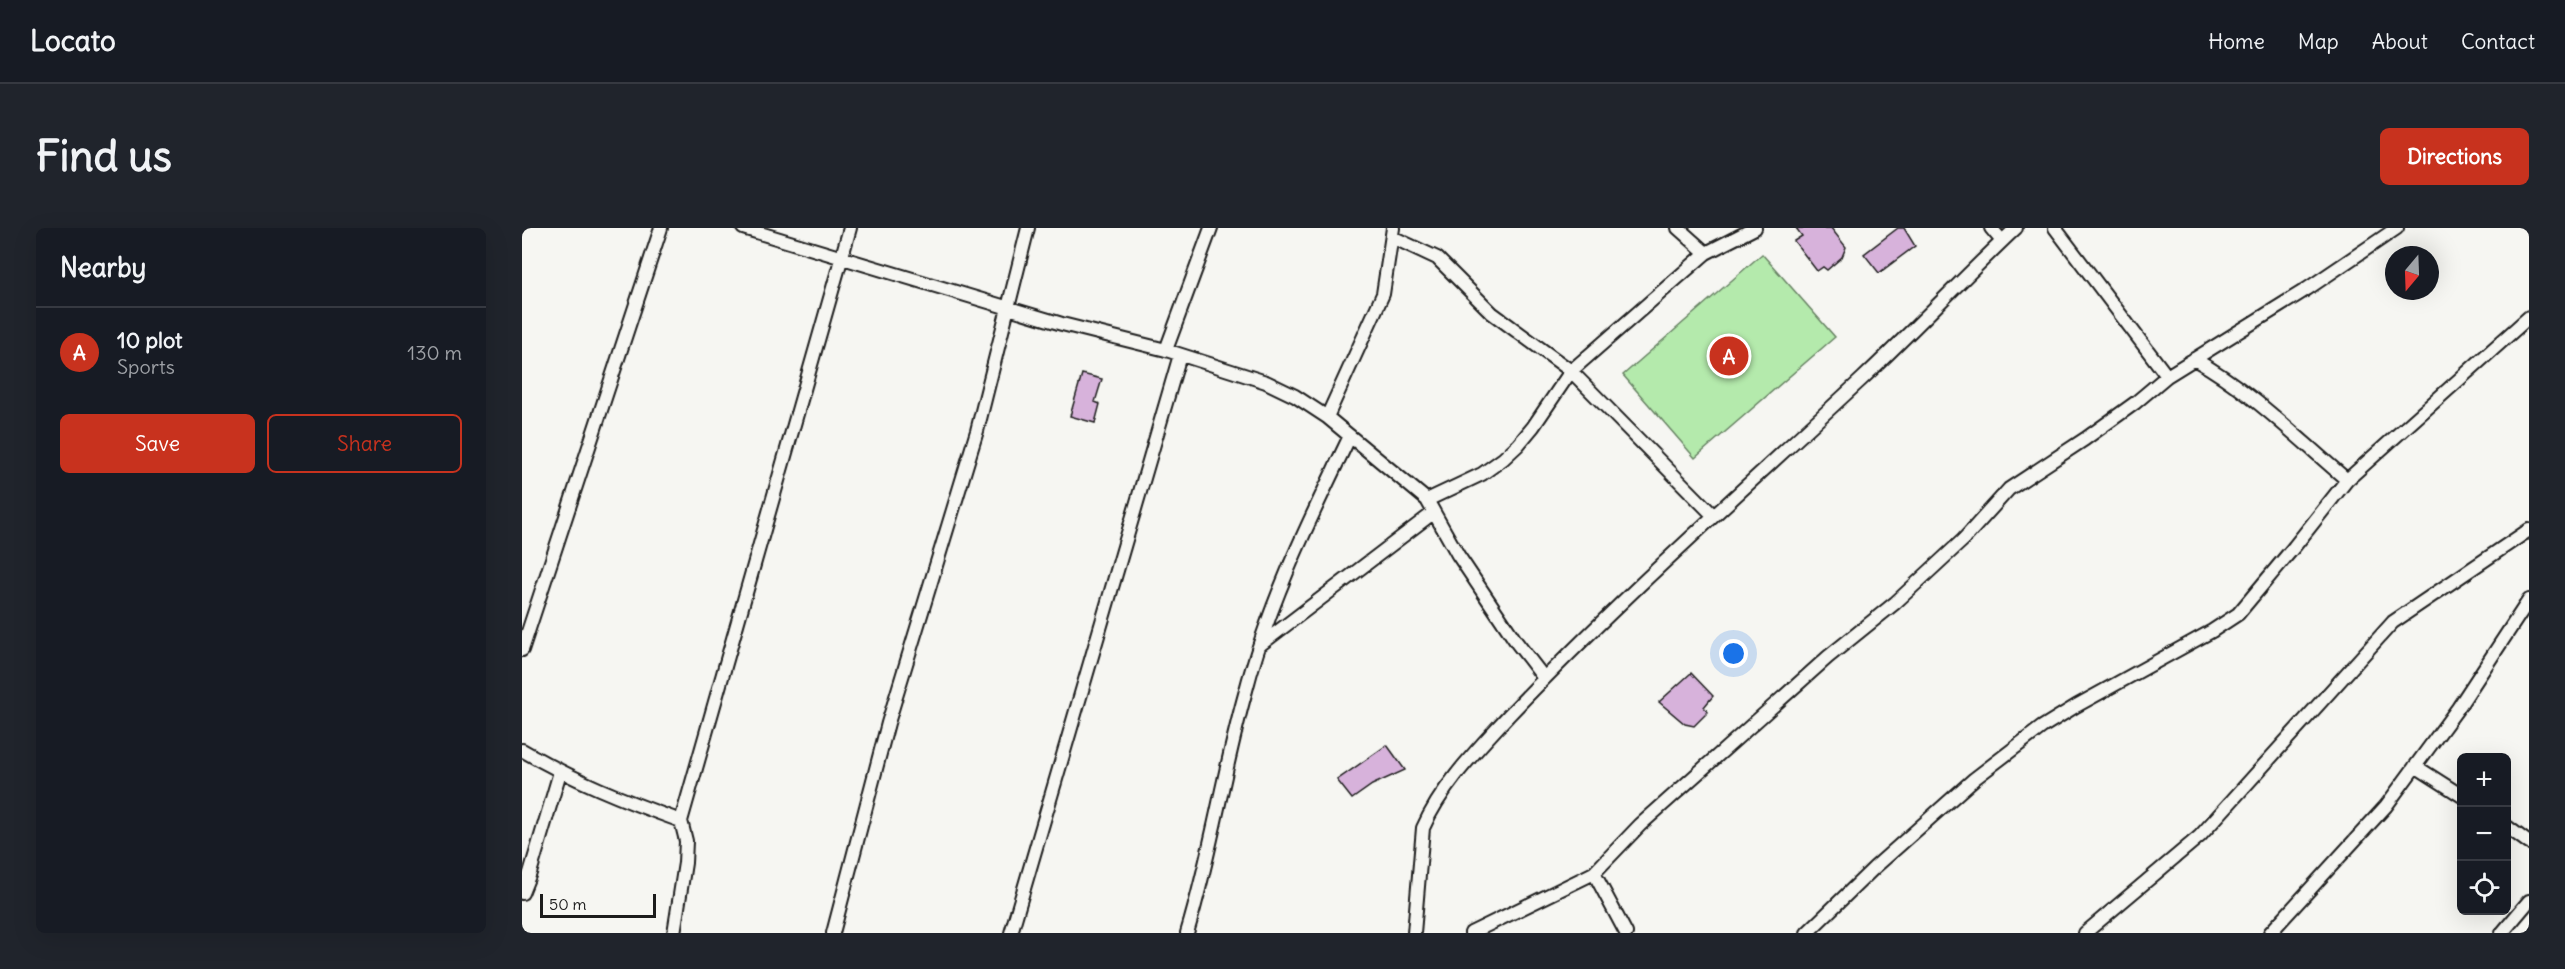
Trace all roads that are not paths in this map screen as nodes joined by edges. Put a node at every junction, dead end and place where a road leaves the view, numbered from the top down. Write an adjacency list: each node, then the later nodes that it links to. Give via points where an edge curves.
1 (660, 228): 31 (street)
2 (743, 228): 15 (street)
3 (850, 228): 15 (street)
4 (1028, 228): 16 (street)
5 (1210, 228): 18 (street)
6 (1678, 228): 14 (street)
7 (1755, 228): 14 (street)
8 (1990, 228): 13 (street)
9 (2016, 228): 13 (street)
10 (2055, 228): 22 (street)
11 (2397, 228): 20 (street)
12 (1392, 232): 21 (street, via 1437,258 1492,313); 23 (street, via 1383,294)
13 (2002, 241): 28 (street, via 1861,379)
14 (1706, 253): 21 (street)
15 (841, 258): 16 (street); 39 (street)
16 (1009, 309): 18 (street); 46 (street, via 977,431 888,723)
17 (2529, 317): 25 (street)
18 (1166, 350): 19 (street)
19 (1180, 355): 23 (street, via 1266,382); 47 (street)
20 (2194, 359): 22 (street); 25 (street, via 2254,398)
21 (1571, 371): 26 (street, via 1518,445 1482,474); 28 (street)
22 (2167, 376): 42 (street, via 2085,440 2009,489 1963,540 1903,596 1828,657 1640,825)
23 (1327, 417): 24 (street)
24 (1350, 436): 26 (street); 32 (street)
25 (2346, 480): 52 (street, via 2238,614 2042,727 1965,786)
26 (1427, 500): 27 (street)
27 (1433, 513): 32 (street); 34 (street, via 1495,612)
28 (1713, 515): 34 (street)
29 (2529, 530): 53 (street, via 2393,622 2199,836)
30 (2529, 600): 36 (street)
31 (526, 617): 33 (street)
32 (1259, 646): 48 (street, via 1244,694 1203,882)
33 (522, 650)
34 (1544, 678): 49 (street, via 1482,744 1430,812 1420,845)
35 (522, 750): 37 (street)
36 (2415, 766): 38 (street); 54 (street, via 2386,806)
37 (560, 772): 39 (street); 43 (street)
38 (2457, 793)
39 (681, 821): 45 (street, via 686,841 685,863)
40 (2511, 830): 41 (street)
41 (2529, 843)
42 (1594, 873): 50 (street); 51 (street)
43 (522, 893)
44 (2529, 901): 55 (street)
45 (674, 933)
46 (833, 933)
47 (1011, 933)
48 (1186, 933)
49 (1414, 933)
50 (1471, 933)
51 (1626, 933)
52 (1807, 933)
53 (2085, 933)
54 (2270, 933)
55 (2502, 933)

